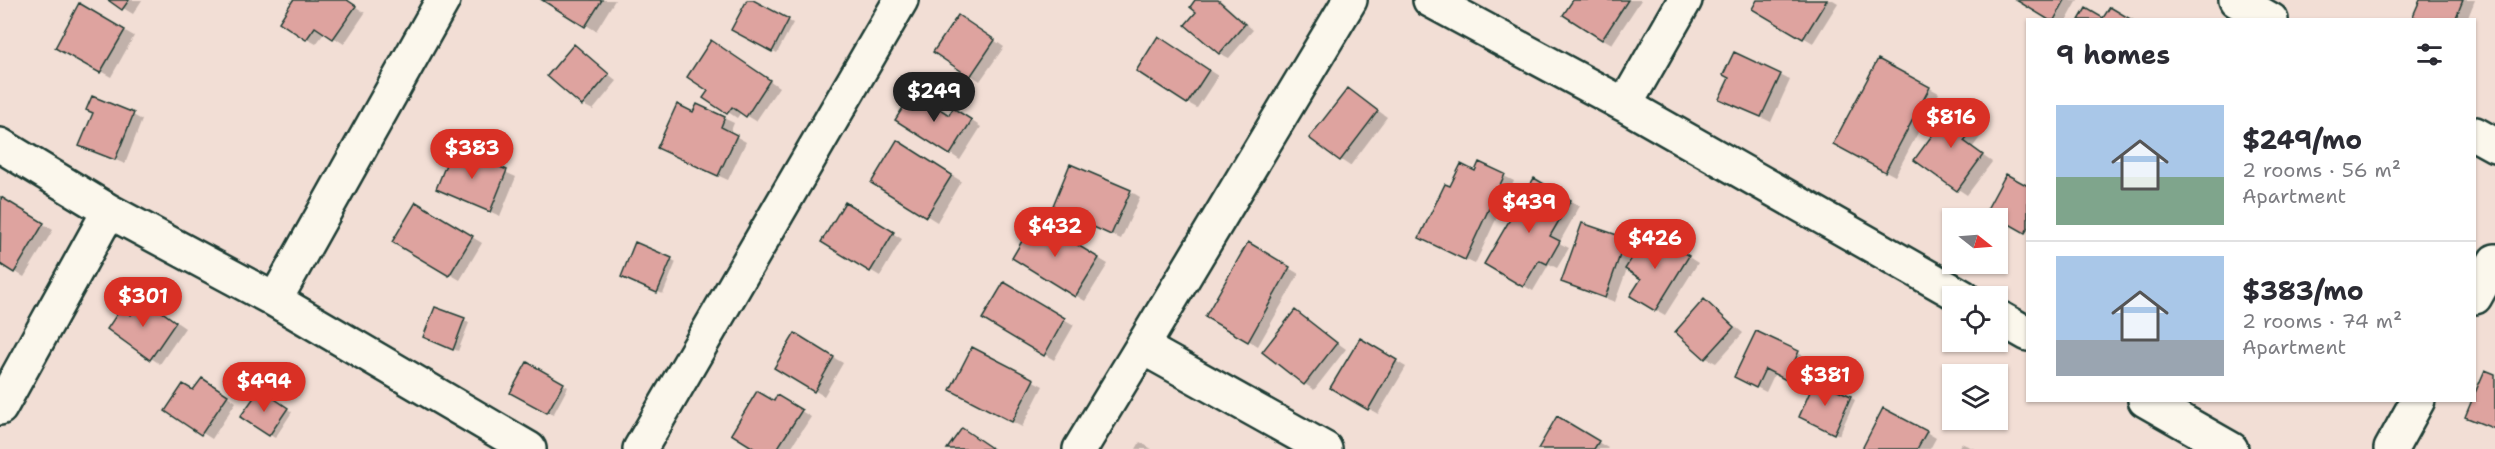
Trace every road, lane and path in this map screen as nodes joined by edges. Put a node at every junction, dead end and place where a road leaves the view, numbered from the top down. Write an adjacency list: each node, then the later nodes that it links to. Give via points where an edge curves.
1 (443, 0): 16 (street)
2 (901, 0): 24 (street)
3 (1350, 0): 19 (street)
4 (1430, 0): 8 (street)
5 (1685, 0): 8 (street)
6 (2236, 0): 7 (street)
7 (2268, 18)
8 (1625, 105): 14 (street)
9 (2476, 135): 10 (street)
10 (2495, 145)
11 (0, 146): 12 (street)
12 (109, 212): 16 (street); 22 (street)
13 (2495, 261): 15 (street)
14 (1944, 286)
15 (2476, 295)
16 (275, 300): 23 (street)
17 (2008, 323): 18 (street)
18 (2026, 333)
19 (1143, 347): 25 (street); 26 (street)
20 (2149, 402): 27 (street)
21 (2417, 402): 28 (street)
22 (0, 408)
23 (529, 449)
24 (640, 449)
25 (1080, 449)
26 (1325, 449)
27 (2231, 449)
28 (2391, 449)

